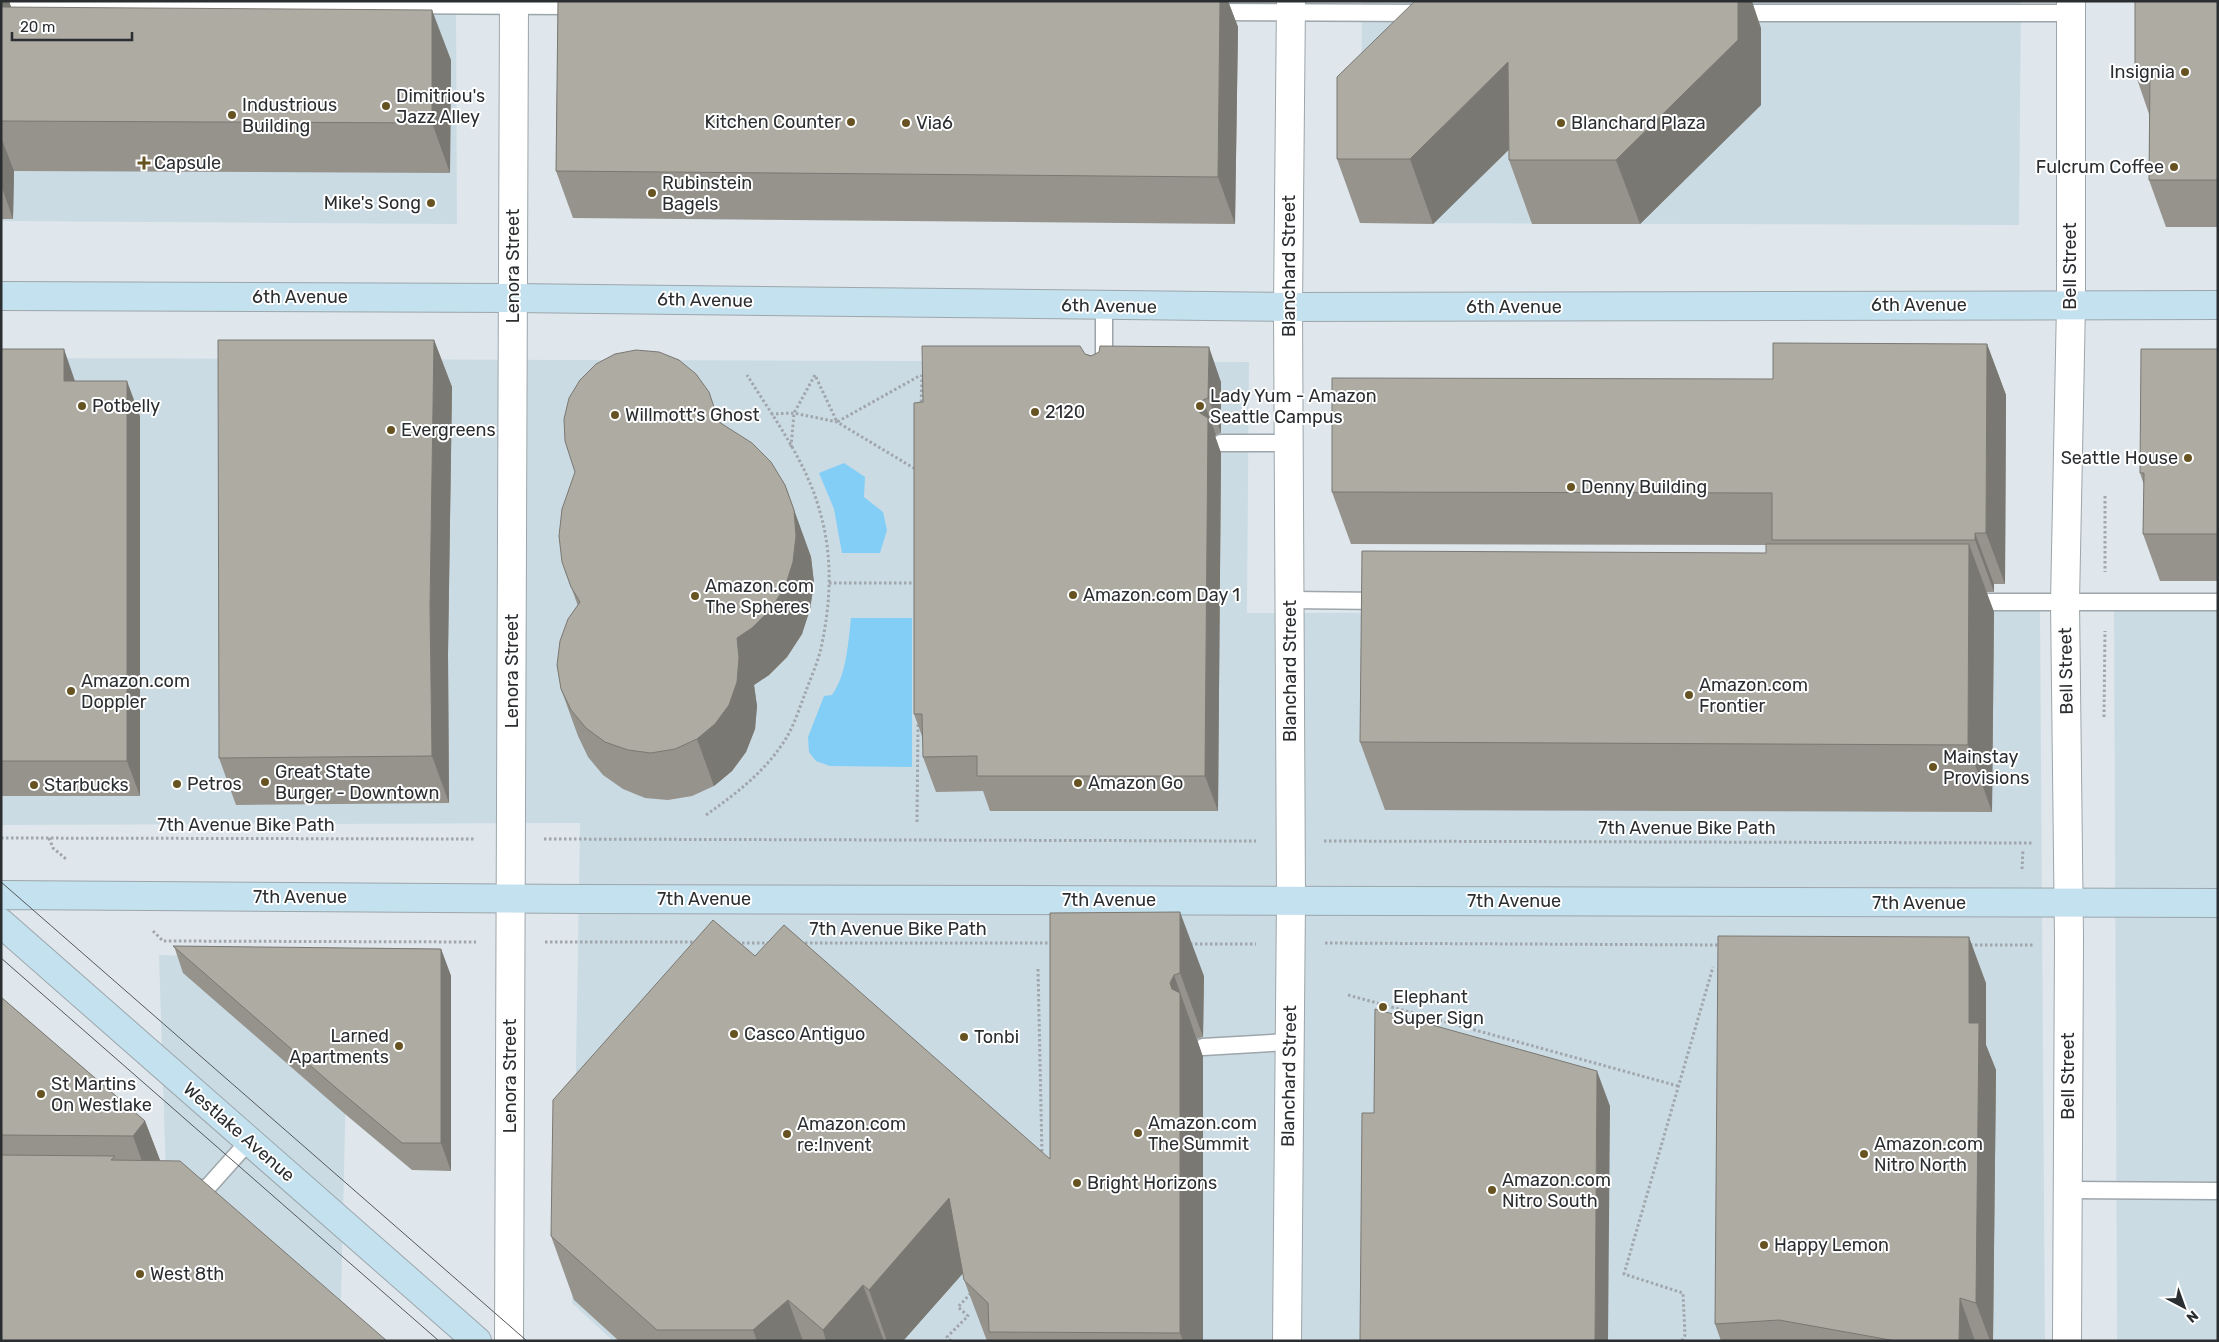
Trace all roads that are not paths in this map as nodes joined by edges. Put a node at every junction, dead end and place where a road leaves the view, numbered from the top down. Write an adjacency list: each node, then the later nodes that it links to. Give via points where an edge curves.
1 (1, 3): 2 (lane)
2 (514, 3): 3 (lane); 10 (street, Lenora Street)
3 (598, 7)
4 (1291, 7): 6 (lane); 8 (lane); 14 (street, Blanchard Street)
5 (2071, 7): 7 (lane); 11 (street, Bell Street)
6 (1195, 12)
7 (1721, 12)
8 (1445, 13)
9 (1, 296): 10 (main road, 6th Avenue)
10 (513, 298): 13 (main road, 6th Avenue); 24 (street, Lenora Street)
11 (2071, 304): 12 (main road, 6th Avenue); 14 (main road, 6th Avenue); 21 (street, Bell Street)
12 (2218, 305)
13 (1104, 306): 14 (main road, 6th Avenue); 15 (lane)
14 (1288, 307): 17 (street, Blanchard Street)
15 (1104, 381)
16 (1221, 443): 17 (lane)
17 (1288, 443): 18 (street, Blanchard Street)
18 (1290, 600): 19 (lane); 25 (street, Blanchard Street)
19 (1398, 601)
20 (1956, 602): 21 (lane)
21 (2065, 602): 22 (lane); 27 (street, Bell Street)
22 (2218, 602)
23 (1, 894): 24 (main road, 7th Avenue)
24 (511, 898): 25 (main road, 7th Avenue); 36 (street, Lenora Street)
25 (1291, 900): 27 (main road, 7th Avenue); 29 (street, Blanchard Street)
26 (2218, 903): 27 (main road, 7th Avenue)
27 (2069, 904): 33 (street, Bell Street)
28 (1, 923): 31 (main road, Westlake Avenue)
29 (1289, 1042): 30 (lane); 37 (street, Blanchard Street)
30 (1203, 1047)
31 (249, 1141): 32 (lane, via 207,1188); 35 (main road, Westlake Avenue)
32 (176, 1187)
33 (2068, 1190): 34 (lane); 38 (street, Bell Street)
34 (2218, 1191)
35 (477, 1341)
36 (509, 1341)
37 (1287, 1341)
38 (2068, 1341)

